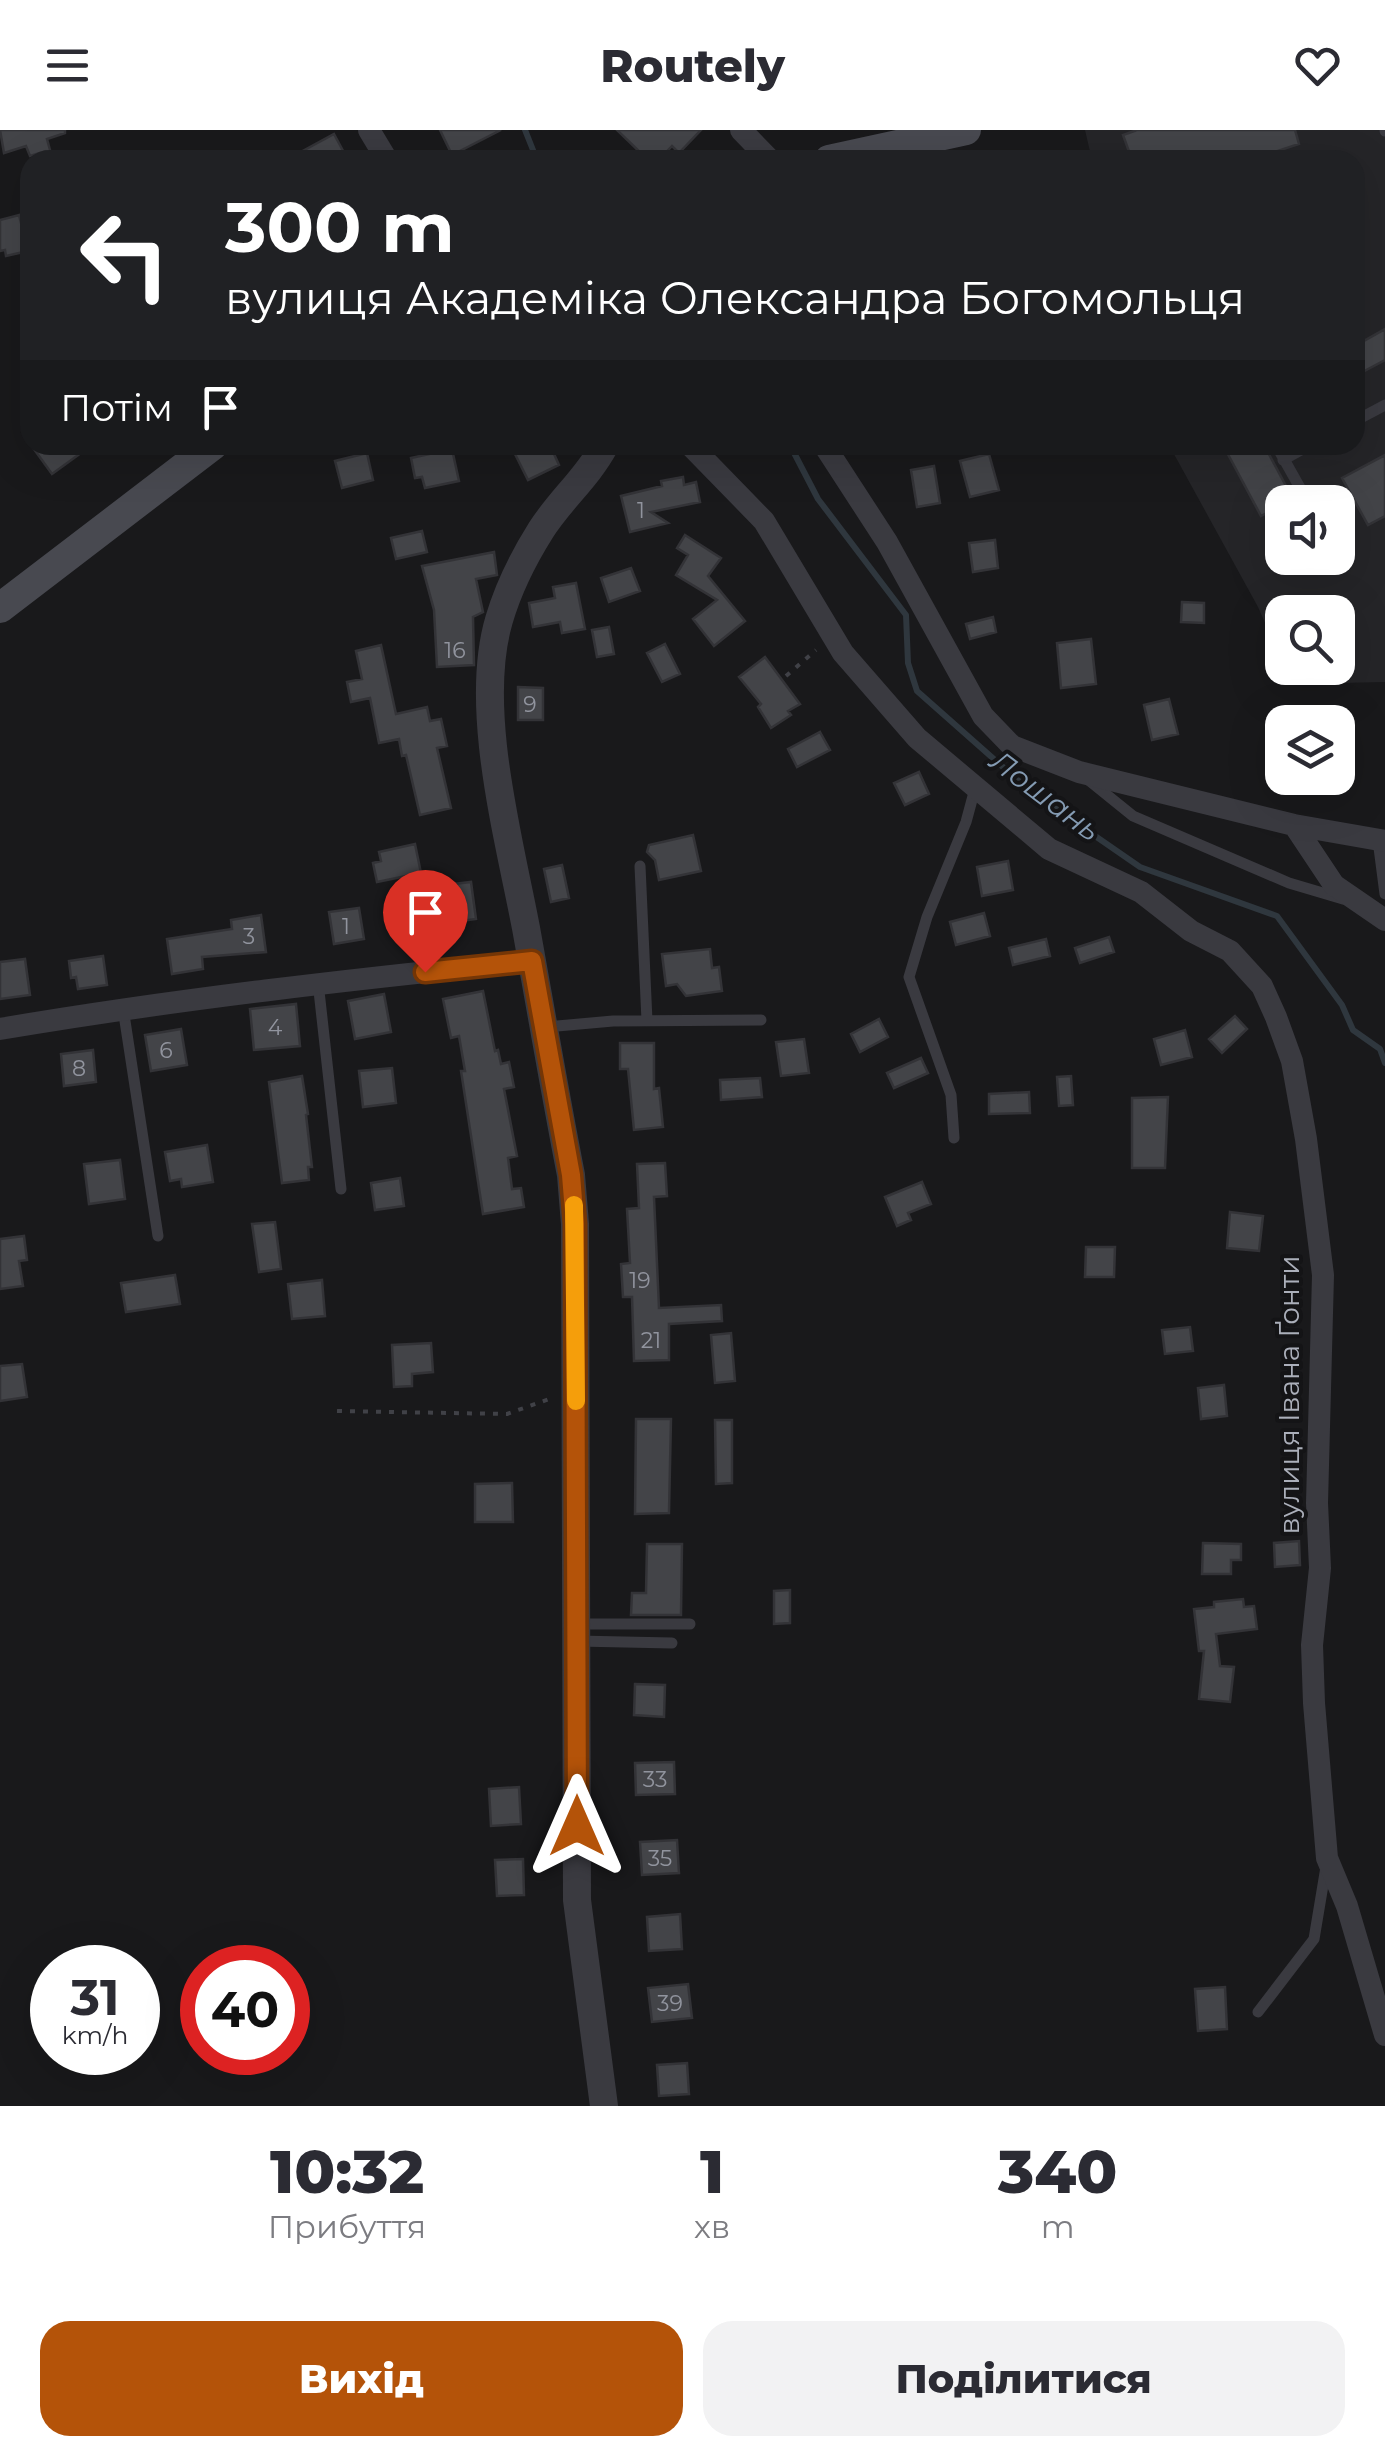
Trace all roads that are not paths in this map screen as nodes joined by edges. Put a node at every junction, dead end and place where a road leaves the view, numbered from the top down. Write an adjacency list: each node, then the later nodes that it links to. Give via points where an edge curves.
1 (741, 130): 3 (street)
2 (966, 130): 4 (main road)
3 (760, 150)
4 (874, 150)
5 (200, 455): 13 (main road)
6 (600, 455): 22 (street, via 541,530 516,578 498,622 491,667 495,754)
7 (700, 455): 15 (street, вулиця Івана Ґонти, via 764,521 842,654 916,738)
8 (830, 455): 14 (street, via 887,542 982,716 1012,746)
9 (1281, 455): 11 (lane)
10 (1292, 455): 11 (lane)
11 (1283, 460): 12 (lane)
12 (1298, 485)
13 (0, 608)
14 (1079, 772): 16 (street); 20 (lane, via 1132,816 1289,883)
15 (976, 785): 29 (lane, via 909,978 951,1095); 35 (street, вулиця Івана Ґонти, via 1049,849 1141,892 1230,951 1262,986 1292,1061 1323,1274 1320,1568 1312,1645)
16 (1294, 825): 17 (street); 20 (street, via 1334,885)
17 (1382, 840): 19 (lane)
18 (640, 866): 26 (lane)
19 (1385, 894)
20 (1356, 903): 21 (street)
21 (1385, 920)
22 (532, 961): 23 (street); 27 (street)
23 (318, 982): 24 (street); 30 (lane)
24 (122, 1008): 28 (street); 31 (lane)
25 (762, 1020): 26 (lane)
26 (647, 1021): 27 (lane)
27 (542, 1027): 33 (street, via 575,1224)
28 (0, 1029)
29 (954, 1138)
30 (341, 1190)
31 (158, 1236)
32 (690, 1624): 33 (lane)
33 (576, 1633): 34 (lane); 38 (street, via 577,1900)
34 (672, 1643)
35 (1328, 1858): 36 (lane, via 1314,1939); 37 (street, вулиця Івана Ґонти)
36 (1258, 2012)
37 (1385, 2035)
38 (604, 2106)

